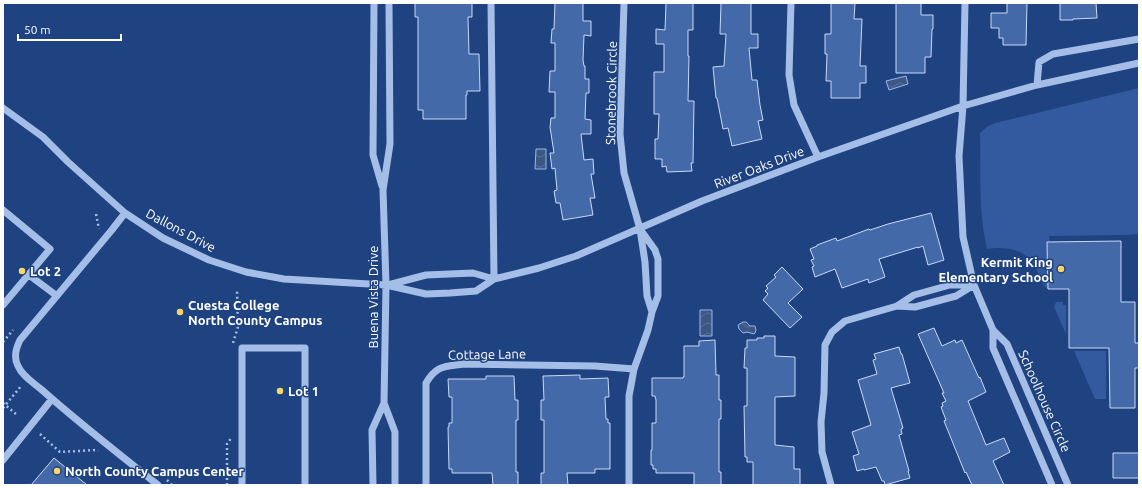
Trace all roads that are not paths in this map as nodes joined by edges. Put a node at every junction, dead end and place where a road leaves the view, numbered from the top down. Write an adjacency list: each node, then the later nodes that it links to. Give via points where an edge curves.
1 (374, 3): 13 (street, Buena Vista Drive, via 373,155)
2 (389, 3): 13 (street, Buena Vista Drive, via 390,144)
3 (491, 3): 18 (street)
4 (624, 3): 16 (street, Stonebrook Circle, via 620,134 624,173)
5 (791, 3): 12 (street, via 789,75 794,104)
6 (965, 3): 10 (street, Schoolhouse Circle)
7 (1139, 39): 9 (street, via 1053,54 1039,62)
8 (1139, 64): 9 (street, River Oaks Drive)
9 (1037, 85): 10 (street, River Oaks Drive)
10 (963, 106): 12 (street, River Oaks Drive); 20 (street, Schoolhouse Circle, via 959,156 963,237)
11 (3, 108): 15 (street, Dallons Drive, via 43,137)
12 (818, 157): 16 (street, River Oaks Drive, via 702,201)
13 (383, 190): 19 (street, Buena Vista Drive)
14 (3, 210): 17 (street, via 50,249)
15 (125, 213): 19 (street, Dallons Drive, via 163,238 209,260 246,272 284,279); 21 (street)
16 (640, 229): 18 (street, River Oaks Drive, via 576,256); 24 (street, via 647,296); 24 (street, via 655,250 658,259 658,296)
17 (29, 275): 21 (street); 22 (street)
18 (494, 279): 19 (street, River Oaks Drive, via 472,273 426,275); 19 (street, River Oaks Drive, via 476,291 450,293 426,294)
19 (386, 285): 28 (street, Buena Vista Drive)
20 (974, 285): 23 (street, via 956,296 942,300 915,307); 23 (street, via 950,285 914,295); 25 (street, Schoolhouse Circle)
21 (57, 296): 27 (street, via 20,340 15,357 22,373)
22 (3, 305)
23 (897, 306): 37 (street, via 845,321 832,332 825,345 822,452)
24 (652, 312): 26 (street)
25 (993, 330): 38 (street, Schoolhouse Circle, via 993,348); 39 (street, Schoolhouse Circle, via 1006,344)
26 (634, 369): 35 (street, Cottage Lane, via 464,364 443,367 432,373 426,383); 36 (street, via 629,396)
27 (52, 399): 29 (street); 30 (street)
28 (384, 403): 33 (street, Buena Vista Drive, via 372,430); 34 (street, Buena Vista Drive, via 395,432)
29 (3, 460)
30 (158, 485)
31 (242, 485): 32 (street, via 242,348 305,348)
32 (305, 485)
33 (373, 485)
34 (395, 485)
35 (426, 485)
36 (629, 485)
37 (831, 485)
38 (1052, 485)
39 (1068, 485)

